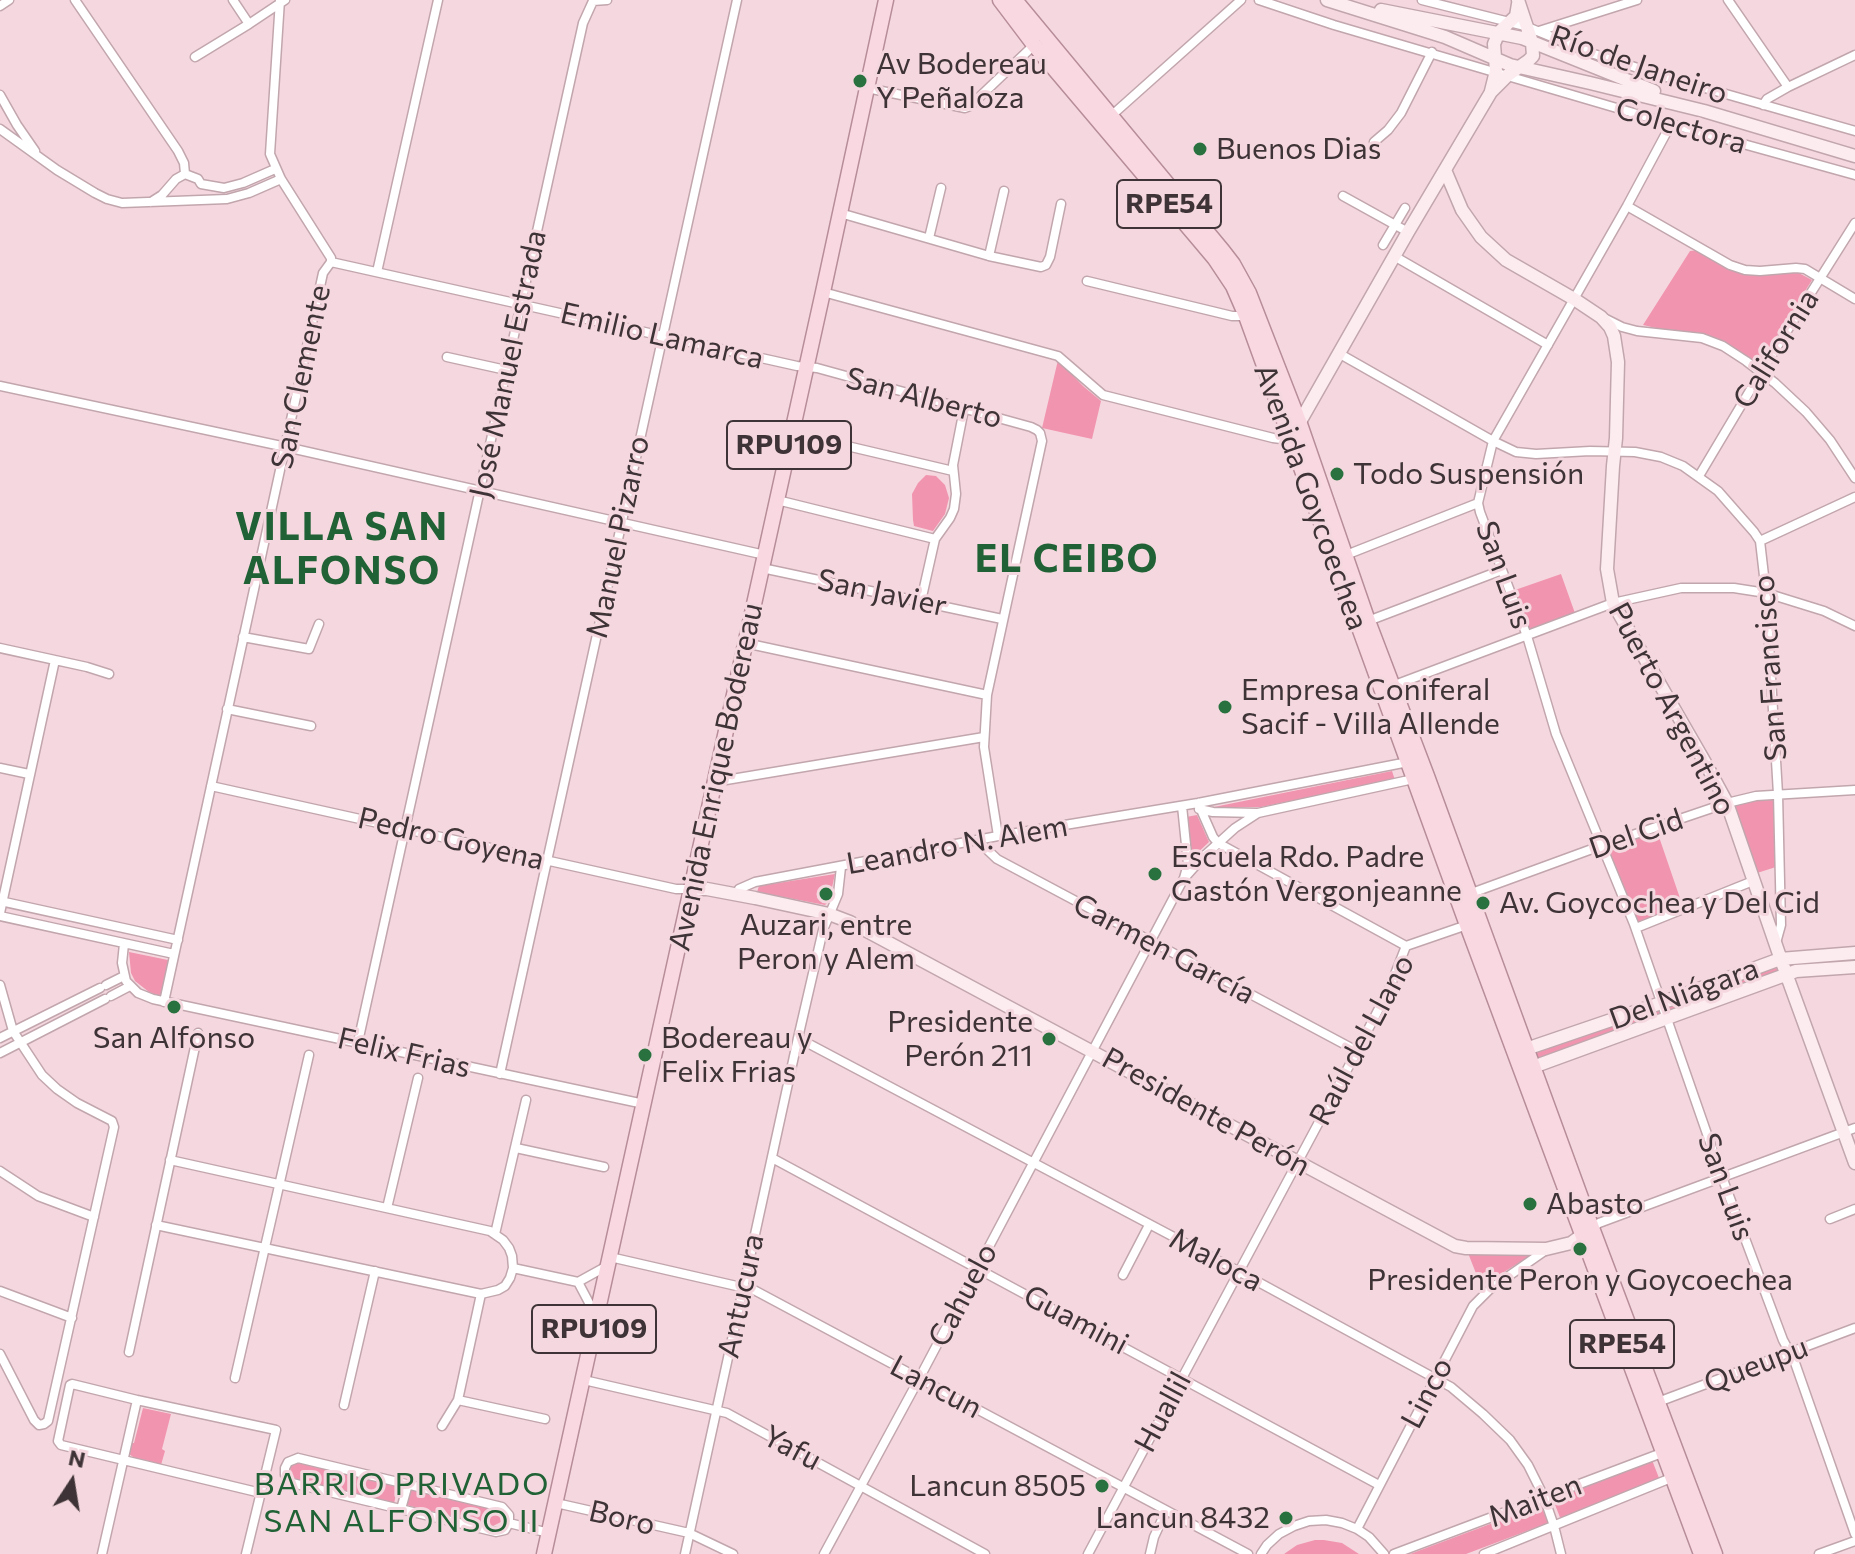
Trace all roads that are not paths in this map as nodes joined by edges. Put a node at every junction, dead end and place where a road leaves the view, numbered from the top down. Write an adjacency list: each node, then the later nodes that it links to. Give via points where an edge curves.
1 (9, 0): 20 (street)
2 (75, 0): 45 (street, via 178,151)
3 (233, 0): 22 (street)
4 (438, 0): 66 (street)
5 (593, 0): 6 (street); 72 (street, José Manuel Estrada)
6 (607, 0)
7 (737, 0): 75 (street, Manuel Pizarro)
8 (886, 0): 32 (main road, Avenida Enrique Bodereau / RPU109)
9 (1000, 0): 26 (main road, Avenida Goycoechea / RPE54)
10 (1015, 0): 35 (main road, Avenida Goycoechea / RPE54)
11 (1241, 0): 35 (street)
12 (1259, 0): 27 (street)
13 (1327, 0): 30 (main road, via 1445,37)
14 (1339, 0): 24 (main road)
15 (1422, 0): 21 (street, Río de Janeiro)
16 (1637, 0): 25 (street)
17 (1728, 0): 31 (street)
18 (281, 1): 22 (street); 43 (street, San Clemente, via 270,143)
19 (1518, 2): 21 (main road); 23 (main road)
20 (0, 6)
21 (1511, 22): 23 (street, Río de Janeiro); 24 (main road)
22 (249, 24): 29 (street)
23 (1525, 26): 25 (main road)
24 (1499, 32): 25 (main road); 30 (main road, via 1494,44)
25 (1536, 36): 30 (main road, via 1528,61); 34 (street, Río de Janeiro); 40 (main road, via 1644,88)
26 (1034, 45): 32 (street, via 965,108); 73 (main road, Avenida Goycoechea / RPE54, via 1215,259)
27 (1432, 52): 30 (street); 39 (street, via 1401,113)
28 (1855, 55): 31 (street)
29 (195, 57)
30 (1504, 68): 36 (street, Colectora); 41 (main road, via 1704,111); 44 (main road)
31 (1788, 87): 34 (street)
32 (867, 88): 57 (main road, Avenida Enrique Bodereau / RPU109)
33 (0, 95): 42 (street)
34 (1763, 105): 38 (street, Río de Janeiro)
35 (1111, 116): 84 (main road, Avenida Goycoechea / RPE54, via 1233,264 1249,293)
36 (1671, 124): 46 (street, Colectora); 55 (street, San Luis)
37 (0, 129): 42 (street)
38 (1855, 131)
39 (1374, 142)
40 (1855, 149)
41 (1855, 156)
42 (40, 158): 53 (street, via 107,199)
43 (275, 169): 47 (street, San Clemente); 48 (street, via 231,187)
44 (1445, 170): 60 (main road); 70 (main road, via 1481,237 1506,260)
45 (185, 174): 48 (street); 53 (street)
46 (1855, 175)
47 (281, 179): 52 (street, via 227,199); 65 (street, San Clemente)
48 (201, 184): 52 (street)
49 (941, 188): 61 (street)
50 (1004, 191): 63 (street)
51 (1343, 196): 59 (street)
52 (194, 201): 53 (street)
53 (150, 202)
54 (1061, 204): 63 (street, via 1046,265)
55 (1627, 206): 67 (street, via 1730,265 1760,271 1805,269); 70 (street, San Luis)
56 (1405, 208): 59 (street)
57 (840, 213): 61 (street); 69 (main road, Avenida Enrique Bodereau / RPU109)
58 (1855, 223): 67 (street, California)
59 (1394, 225): 60 (street); 62 (street)
60 (1408, 232): 64 (main road)
61 (929, 238): 63 (street)
62 (1383, 245)
63 (989, 256)
64 (1394, 256): 76 (street); 77 (main road)
65 (331, 262): 66 (street, Emilio Lamarca); 87 (street, San Clemente, via 323,273)
66 (377, 272): 72 (street, Emilio Lamarca)
67 (1821, 278): 71 (street); 81 (street, California)
68 (1087, 281): 73 (street)
69 (823, 292): 79 (main road, Avenida Enrique Bodereau / RPU109); 84 (street, via 1058,356 1103,395 1273,438)
70 (1574, 299): 74 (main road); 76 (street, San Luis)
71 (1855, 299)
72 (521, 304): 75 (street, Emilio Lamarca); 80 (street, José Manuel Estrada)
73 (1246, 316): 84 (main road, Avenida Goycoechea / RPE54)
74 (1601, 317): 81 (street, via 1637,331 1702,338); 88 (main road, Puerto Argentino, via 1610,327 1617,353)
75 (662, 336): 79 (street, Emilio Lamarca); 96 (street, Manuel Pizarro)
76 (1548, 345): 86 (street, San Luis)
77 (1340, 354): 84 (main road); 86 (street)
78 (447, 357): 80 (street)
79 (806, 367): 83 (street, San Alberto); 85 (main road, Avenida Enrique Bodereau / RPU109)
80 (506, 370): 92 (street, José Manuel Estrada)
81 (1761, 372): 90 (street, California); 91 (street, via 1806,412)
82 (0, 386): 87 (street, San Javier)
83 (964, 409): 89 (street); 105 (street, San Alberto, via 1033,428 1042,441)
84 (1295, 430): 99 (main road, Avenida Goycoechea / RPE54); 120 (main road, Avenida Goycoechea / RPE54, via 1353,614)
85 (792, 433): 89 (street); 94 (main road, Avenida Enrique Bodereau / RPU109)
86 (1493, 441): 88 (street, via 1527,454); 95 (street, San Luis)
87 (286, 447): 92 (street, San Javier); 110 (street, San Clemente)
88 (1614, 451): 90 (street, via 1661,457); 104 (main road, Puerto Argentino, via 1607,569)
89 (953, 471): 97 (street, via 954,509)
90 (1699, 476): 98 (street)
91 (1855, 478)
92 (480, 491): 96 (street, San Javier); 132 (street, José Manuel Estrada)
93 (1855, 497): 98 (street)
94 (777, 500): 97 (street); 100 (main road, Avenida Enrique Bodereau / RPU109)
95 (1478, 503): 99 (street); 101 (street, San Luis)
96 (621, 523): 100 (street, San Javier); 137 (street, Manuel Pizarro)
97 (935, 539): 103 (street)
98 (1760, 541): 102 (street, San Francisco)
99 (1346, 555): 106 (main road, Avenida Goycoechea / RPE54)
100 (764, 561): 103 (street, San Javier); 111 (main road, Avenida Enrique Bodereau / RPU109)
101 (1502, 570): 106 (street); 109 (street, San Luis)
102 (1766, 593): 104 (street, via 1681,588); 108 (street); 127 (street, San Francisco)
103 (921, 601): 105 (street, San Javier)
104 (1613, 603): 109 (street); 128 (main road, Puerto Argentino)
105 (1002, 619): 116 (street)
106 (1368, 621): 115 (main road, Avenida Goycoechea / RPE54)
107 (319, 624): 110 (street, via 309,649)
108 (1855, 626)
109 (1527, 636): 115 (street); 136 (street, San Luis, via 1556,734)
110 (243, 637): 117 (street, San Clemente)
111 (745, 643): 116 (street); 124 (main road, Avenida Enrique Bodereau / RPU109)
112 (0, 648): 113 (street)
113 (55, 660): 114 (street); 122 (street)
114 (109, 674)
115 (1392, 686): 120 (main road, Avenida Goycoechea / RPE54)
116 (987, 695): 119 (street)
117 (227, 709): 118 (street); 125 (street, San Clemente)
118 (311, 726)
119 (984, 737): 124 (street); 133 (street)
120 (1408, 762): 123 (main road, Avenida Goycoechea / RPE54); 130 (street, Leandro N. Alem)
121 (0, 768): 122 (street)
122 (29, 774): 144 (street)
123 (1413, 779): 131 (street, Leandro N. Alem); 142 (main road, Avenida Goycoechea / RPE54); 147 (main road, Avenida Goycoechea / RPE54)
124 (715, 780): 141 (main road, Avenida Enrique Bodereau / RPU109)
125 (211, 786): 132 (street, Pedro Goyena); 149 (street, San Clemente)
126 (1855, 790): 127 (street, Del Cid)
127 (1778, 794): 128 (street, Del Cid); 152 (street, San Francisco, via 1781,925)
128 (1727, 803): 136 (street, Del Cid); 140 (main road, Puerto Argentino)
129 (1182, 806): 130 (street, Leandro N. Alem); 133 (street, Leandro N. Alem); 139 (street, via 1188,864)
130 (1199, 806): 131 (street, Leandro N. Alem, via 1213,812); 135 (street)
131 (1258, 813): 135 (street, Leandro N. Alem)
132 (405, 829): 137 (street, Pedro Goyena); 169 (street, José Manuel Estrada)
133 (998, 836): 134 (street, Leandro N. Alem)
134 (977, 840): 138 (street, Leandro N. Alem); 150 (street, Carmen García, via 997,859)
135 (1218, 843): 139 (street, Leandro N. Alem); 153 (street)
136 (1603, 845): 142 (street, Del Cid); 148 (street, San Luis)
137 (547, 860): 141 (street, Pedro Goyena); 176 (street, Manuel Pizarro)
138 (841, 867): 143 (street, Leandro N. Alem, via 755,882); 145 (street, Antucura)
139 (1184, 878): 150 (street, Cahuelo)
140 (1753, 881): 148 (street); 152 (main road, Puerto Argentino)
141 (691, 889): 143 (main road, Presidente Perón); 179 (main road, Avenida Enrique Bodereau / RPU109)
142 (1469, 894): 175 (main road, Avenida Goycoechea / RPE54)
143 (736, 895): 145 (main road, Presidente Perón)
144 (1, 901): 146 (street); 149 (street)
145 (829, 914): 168 (street, Antucura); 171 (main road, Presidente Perón)
146 (0, 915): 151 (street)
147 (1467, 925): 153 (street, Raúl del Llano); 175 (main road, Avenida Goycoechea / RPE54)
148 (1636, 928): 163 (street, San Luis)
149 (178, 940): 155 (street, San Clemente)
150 (1150, 942): 171 (street, Cahuelo); 172 (street, Carmen García)
151 (124, 944): 155 (street); 159 (street)
152 (1776, 945): 156 (main road, Puerto Argentino)
153 (1406, 946): 172 (street, Raúl del Llano)
154 (1855, 953): 156 (main road, Del Niágara)
155 (174, 954): 162 (street, San Clemente)
156 (1780, 959): 158 (main road, Puerto Argentino); 163 (main road, Del Niágara)
157 (1855, 967): 158 (main road, Del Niágara)
158 (1786, 975): 164 (main road, Del Niágara); 180 (main road, Puerto Argentino)
159 (124, 976): 161 (street); 165 (street)
160 (0, 985): 165 (street)
161 (130, 986): 162 (street, Felix Frias); 170 (street)
162 (164, 1002): 169 (street, Felix Frias)
163 (1661, 1003): 164 (street, San Luis); 175 (main road, Del Niágara)
164 (1667, 1019): 175 (main road, Del Niágara); 189 (street, San Luis)
165 (13, 1031): 167 (street); 170 (street)
166 (198, 1033): 183 (street)
167 (0, 1038)
168 (798, 1038): 182 (street, Antucura); 184 (street, Maloca)
169 (358, 1042): 176 (street, Felix Frias)
170 (19, 1043): 173 (street); 193 (street, via 57,1089 114,1124)
171 (1093, 1051): 184 (street, Cahuelo); 185 (main road, Presidente Perón)
172 (1357, 1051): 185 (street, Raúl del Llano)
173 (0, 1053)
174 (309, 1055): 190 (street)
175 (1525, 1061): 197 (main road, Avenida Goycoechea / RPE54)
176 (500, 1074): 179 (street, Felix Frias)
177 (418, 1078): 191 (street)
178 (526, 1100): 181 (street)
179 (644, 1104): 201 (main road, Avenida Enrique Bodereau / RPU109)
180 (1849, 1129): 186 (main road, Puerto Argentino); 189 (street)
181 (516, 1148): 187 (street); 198 (street)
182 (772, 1158): 202 (street, Guamini); 208 (street, Antucura)
183 (170, 1160): 190 (street); 195 (street)
184 (1034, 1162): 196 (street, Maloca); 202 (street, Cahuelo)
185 (1297, 1163): 200 (main road, Presidente Perón, via 1455,1246); 205 (street, Raúl del Llano)
186 (1855, 1163)
187 (604, 1167)
188 (0, 1171): 193 (street, via 38,1196)
189 (1722, 1177): 197 (street); 215 (street, San Luis)
190 (279, 1185): 191 (street); 199 (street)
191 (387, 1208): 198 (street)
192 (1855, 1209): 194 (street)
193 (94, 1217): 212 (street)
194 (1830, 1219)
195 (156, 1225): 199 (street); 214 (street)
196 (1149, 1225): 205 (street, Maloca); 206 (street)
197 (1587, 1232): 200 (main road, Presidente Perón, via 1571,1243); 224 (main road, RPE54); 229 (main road, RPE54)
198 (495, 1234): 203 (street, via 509,1248)
199 (265, 1248): 204 (street); 219 (street)
200 (1546, 1249): 220 (street, Linco, via 1477,1302)
201 (609, 1261): 207 (street); 208 (street, Lancun); 211 (main road, Avenida Enrique Bodereau / RPU109)
202 (978, 1267): 217 (street, Cahuelo); 218 (street, Guamini)
203 (513, 1268): 207 (street); 210 (street, via 505,1286)
204 (375, 1271): 210 (street); 225 (street)
205 (1238, 1271): 218 (street, Huallil); 220 (street, Maloca)
206 (1123, 1275)
207 (578, 1282): 211 (street)
208 (742, 1286): 217 (street, Lancun); 226 (street, Antucura)
209 (0, 1291): 212 (street)
210 (481, 1294): 223 (street)
211 (596, 1317): 221 (main road, Avenida Enrique Bodereau / RPU109)
212 (72, 1318): 216 (street, via 44,1424 34,1420)
213 (1855, 1328): 215 (street, Queupu)
214 (129, 1352)
215 (1790, 1352): 224 (street, Queupu); 246 (street, San Luis)
216 (0, 1354)
217 (920, 1377): 233 (street, Cahuelo); 235 (street, Lancun)
218 (1181, 1377): 234 (street, Guamini); 235 (street, Huallil)
219 (235, 1378)
220 (1435, 1378): 234 (street, Linco); 237 (street, Maloca, via 1510,1440)
221 (584, 1380): 226 (street, Yafu); 238 (main road, Avenida Enrique Bodereau / RPU109)
222 (137, 1400): 230 (street); 230 (street, via 70,1385 58,1441); 236 (street, via 276,1430)
223 (458, 1400): 227 (street); 228 (street)
224 (1658, 1402): 229 (main road, RPE54)
225 (344, 1405)
226 (717, 1411): 233 (street, Yafu); 245 (street, Antucura)
227 (545, 1419)
228 (442, 1426)
229 (1669, 1450): 231 (main road, RPE54); 237 (street, Maiten)
230 (123, 1460): 236 (street); 248 (street)
231 (1678, 1475): 242 (street, Maiten); 263 (main road, RPE54); 264 (main road, RPE54)
232 (408, 1484): 239 (street); 239 (street, via 298,1458 285,1468 292,1483); 241 (street, via 502,1507)
233 (862, 1485): 253 (street, Cahuelo); 254 (street, Yafu)
234 (1379, 1485): 243 (street, Linco)
235 (1123, 1488): 240 (street, Lancun); 255 (street, Huallil)
236 (261, 1493): 249 (street)
237 (1544, 1497): 242 (street, Maloca); 260 (street, Maiten)
238 (556, 1503): 244 (main road, Avenida Enrique Bodereau / RPU109); 245 (street, Boro)
239 (401, 1509): 241 (street, via 496,1532)
240 (1166, 1511): 256 (street); 257 (street, Lancun)
241 (509, 1523): 244 (street)
242 (1554, 1526): 261 (street, Maiten); 262 (street, Maloca)
243 (1357, 1529): 258 (street, via 1309,1521 1279,1534); 259 (street)
244 (549, 1533): 250 (main road, Avenida Enrique Bodereau / RPU109)
245 (689, 1533): 251 (street, Antucura); 252 (street, Boro)
246 (1855, 1534)
247 (1855, 1541): 265 (street)
248 (102, 1554)
249 (246, 1554)
250 (544, 1554)
251 (685, 1554)
252 (733, 1554)
253 (824, 1554)
254 (985, 1554)
255 (1088, 1554)
256 (1150, 1554)
257 (1248, 1554)
258 (1261, 1554)
259 (1384, 1554)
260 (1394, 1554)
261 (1484, 1554)
262 (1561, 1554)
263 (1701, 1554)
264 (1715, 1554)
265 (1819, 1554)

